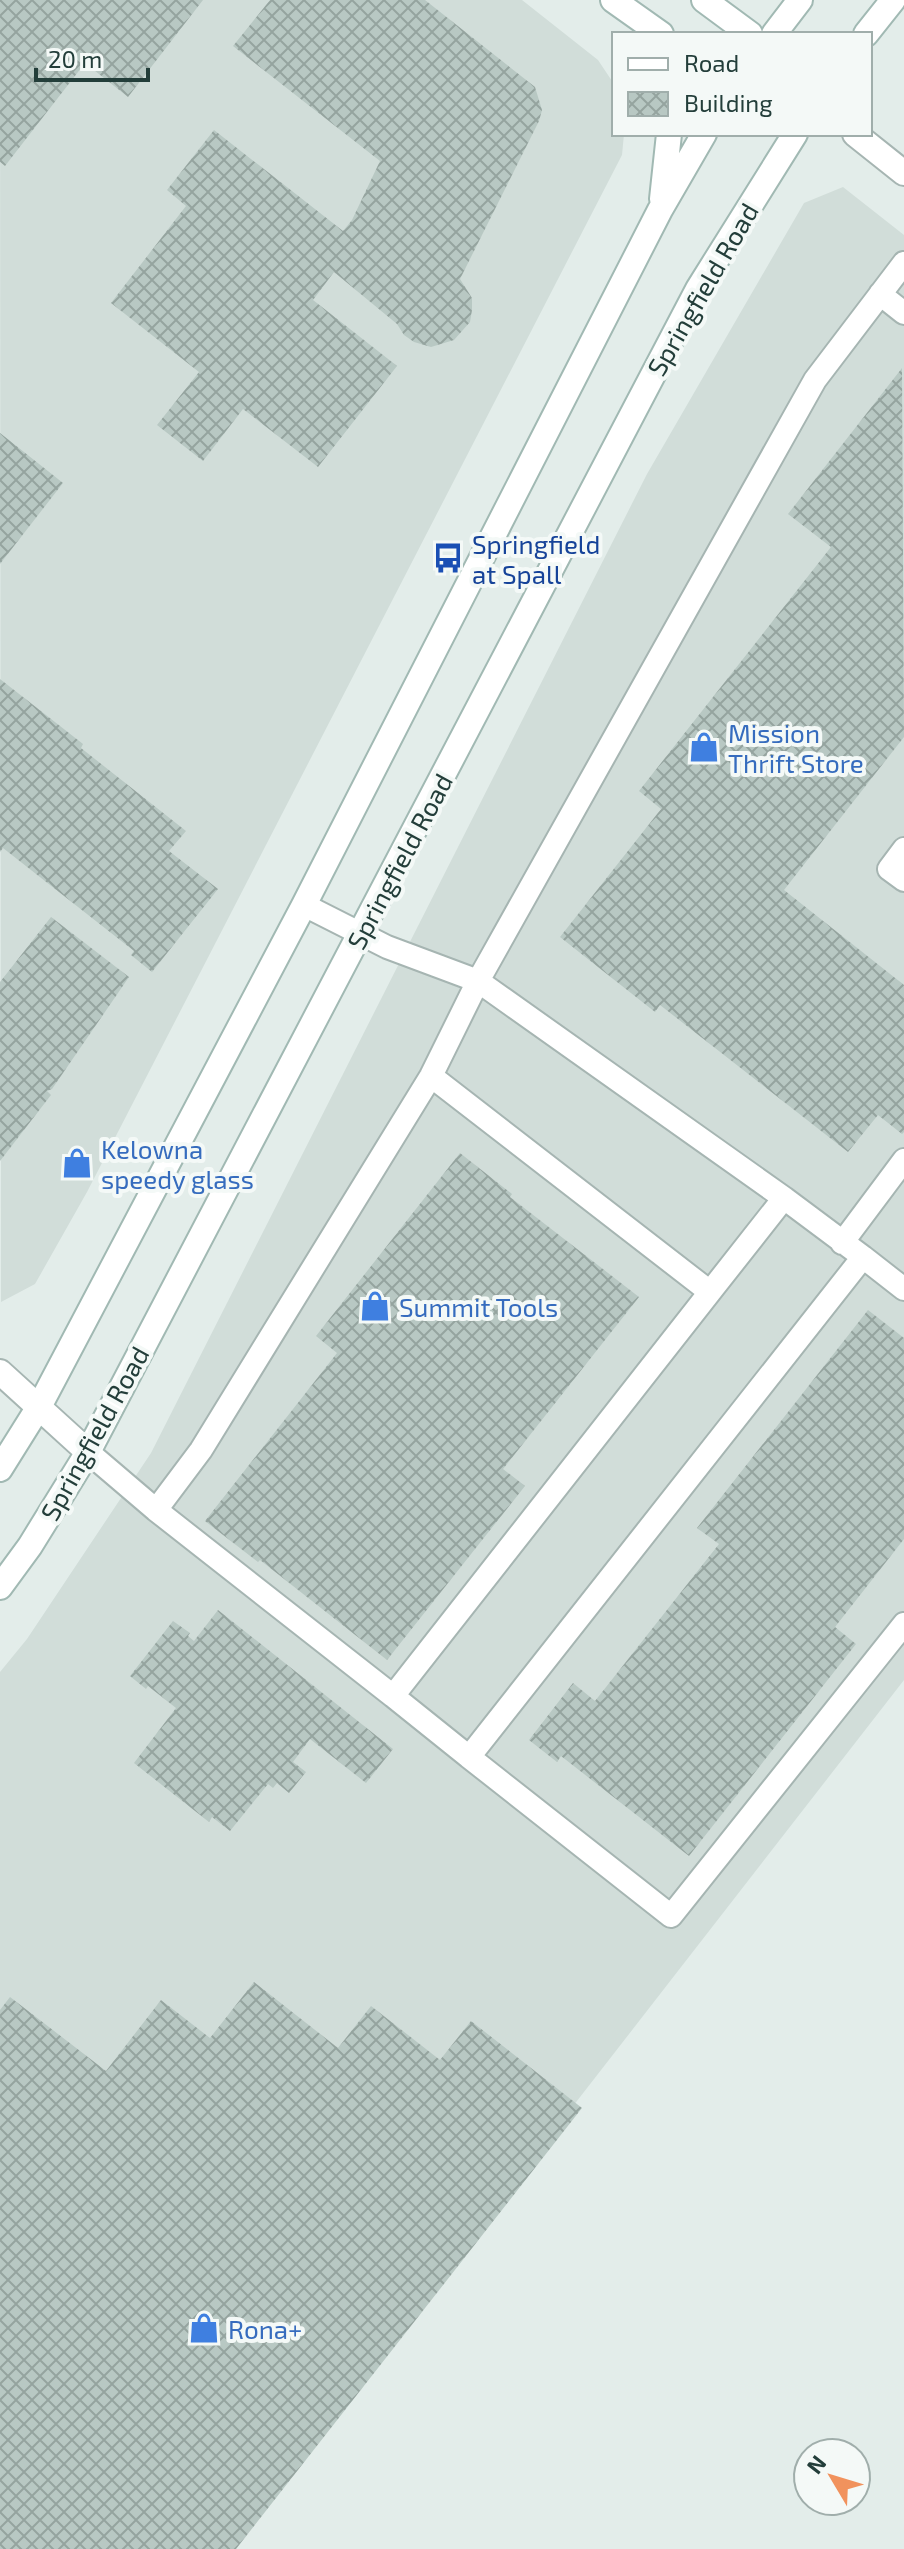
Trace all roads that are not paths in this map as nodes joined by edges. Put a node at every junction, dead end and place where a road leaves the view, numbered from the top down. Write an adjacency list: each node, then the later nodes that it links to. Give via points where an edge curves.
1 (704, 0): 7 (main road)
2 (800, 0): 8 (main road)
3 (893, 0): 9 (main road)
4 (617, 3): 5 (main road); 6 (main road)
5 (638, 32)
6 (658, 32)
7 (747, 32)
8 (776, 32)
9 (868, 32)
10 (669, 136): 15 (main road)
11 (703, 136): 15 (main road)
12 (794, 136): 22 (main road, Springfield Road, via 698,289)
13 (858, 136): 14 (main road)
14 (904, 173)
15 (660, 210): 21 (main road)
16 (904, 263): 17 (lane)
17 (880, 294): 18 (lane); 23 (lane, via 815,380)
18 (904, 313)
19 (904, 849): 20 (lane, via 889,869)
20 (904, 880)
21 (304, 905): 22 (lane); 32 (main road)
22 (361, 934): 23 (lane); 33 (main road, Springfield Road)
23 (478, 981): 24 (lane); 26 (lane)
24 (431, 1076): 30 (lane); 35 (lane, via 201,1450)
25 (904, 1160): 27 (lane)
26 (784, 1198): 27 (lane); 30 (lane)
27 (842, 1243): 28 (lane)
28 (863, 1257): 29 (lane); 39 (lane)
29 (904, 1289)
30 (710, 1292): 38 (lane)
31 (0, 1372): 32 (main road)
32 (40, 1405): 33 (main road); 34 (main road)
33 (88, 1452): 35 (lane); 36 (main road, Springfield Road)
34 (0, 1469)
35 (156, 1510): 38 (lane)
36 (0, 1587)
37 (904, 1624): 39 (lane, via 671,1916)
38 (393, 1696): 39 (lane)
39 (469, 1757)

